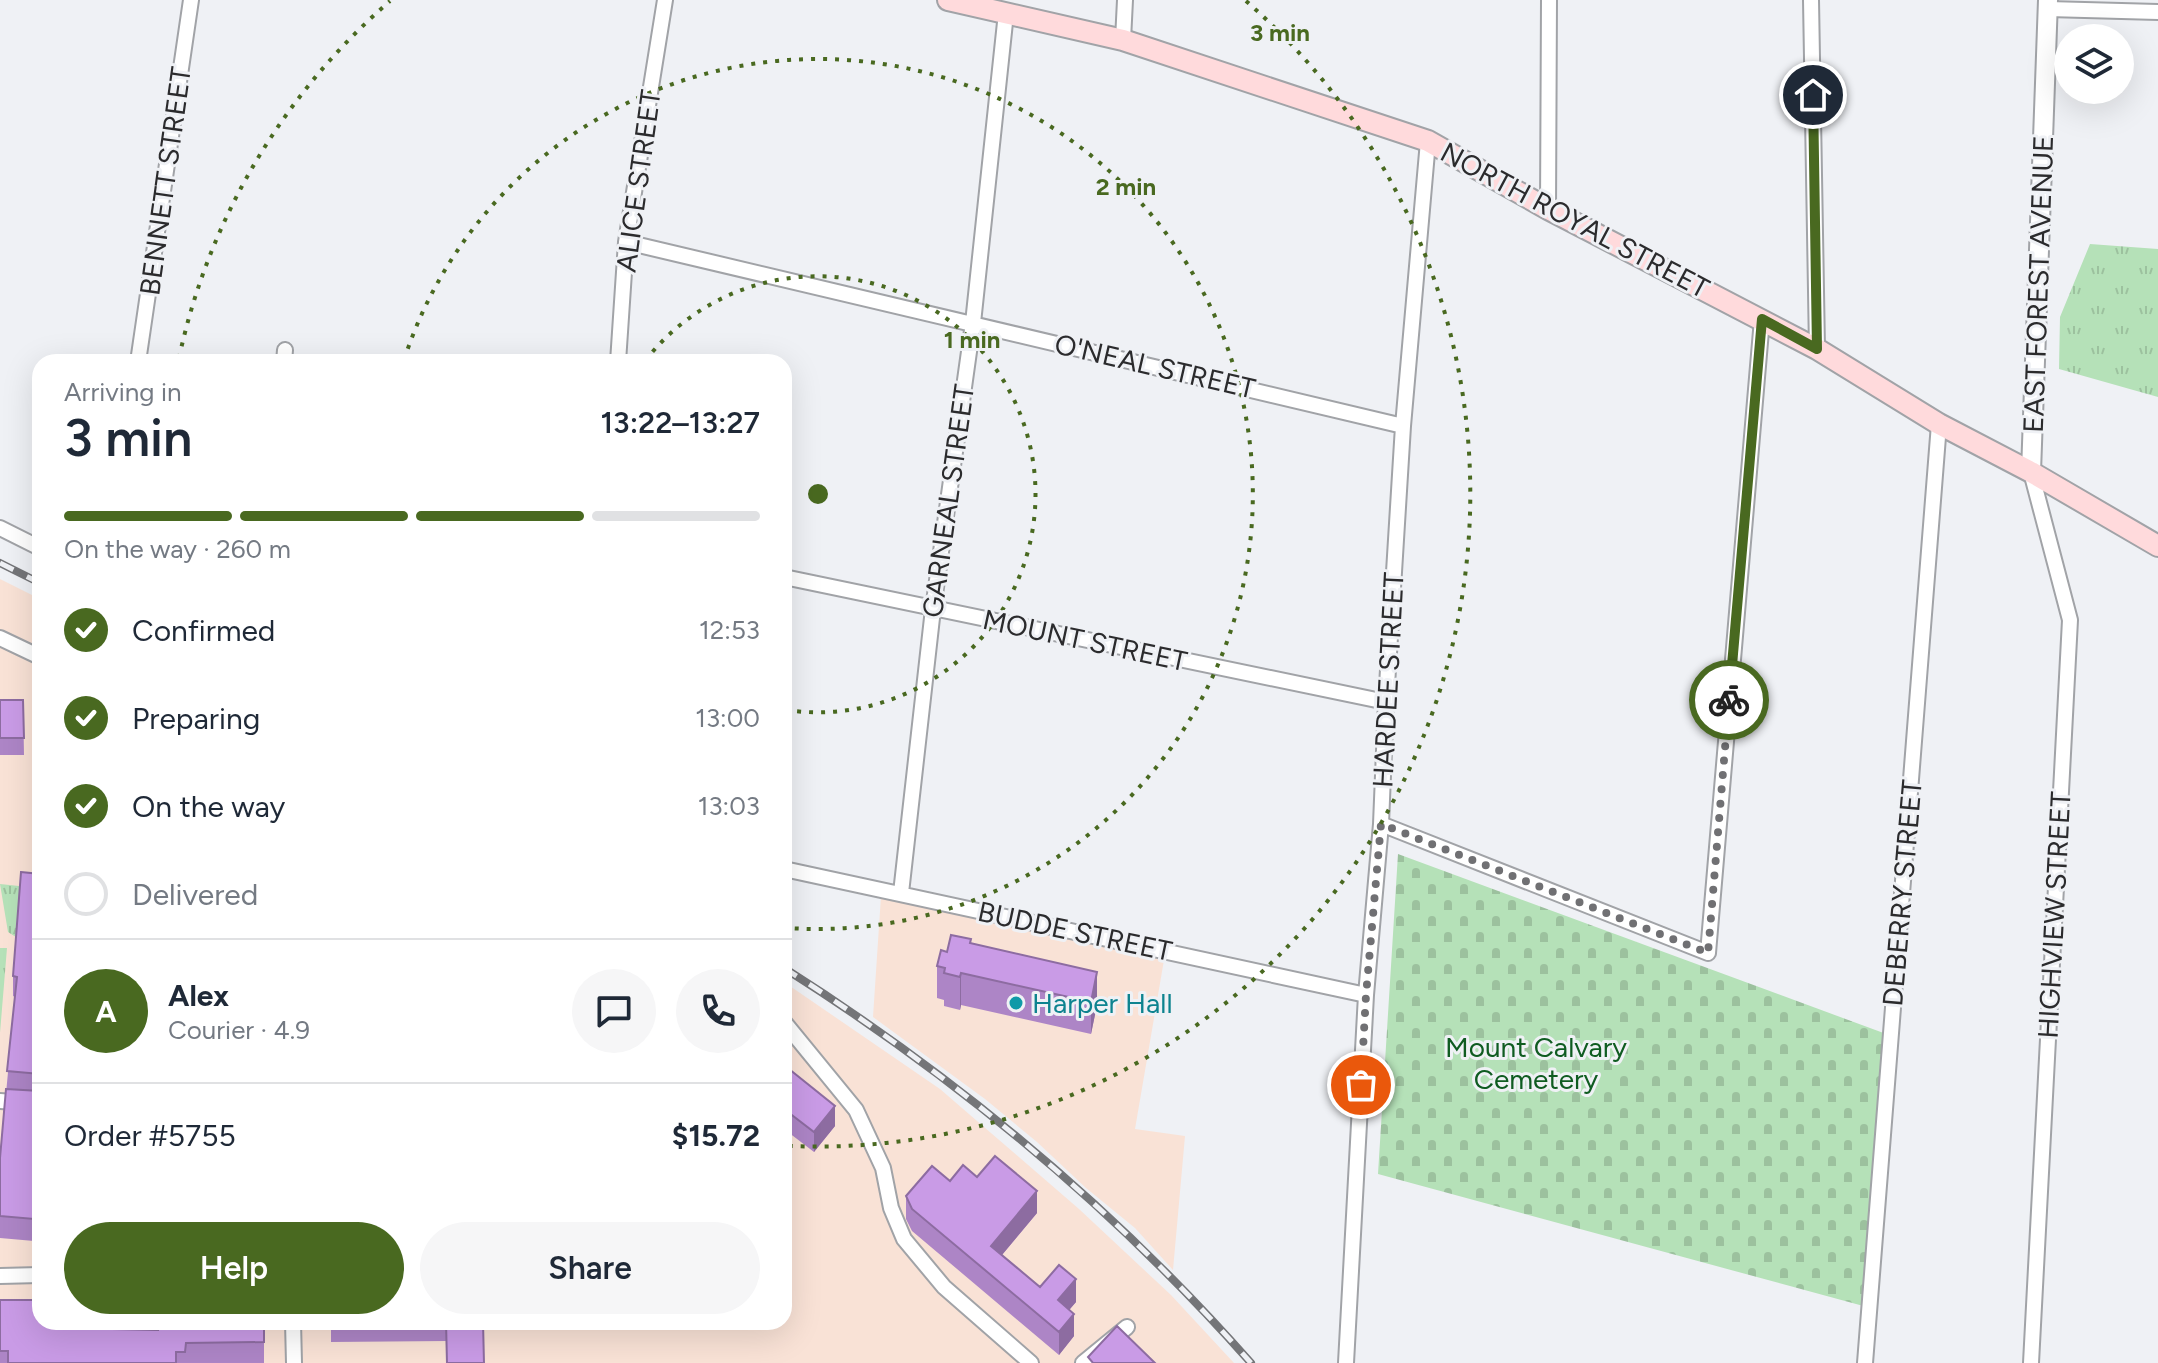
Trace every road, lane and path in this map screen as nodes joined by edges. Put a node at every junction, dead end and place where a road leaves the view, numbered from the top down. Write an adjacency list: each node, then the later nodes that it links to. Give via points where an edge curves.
1 (191, 0): 17 (street, BENNETT STREET)
2 (665, 0): 13 (street, ALICE STREET)
3 (948, 0): 9 (main road, NORTH ROYAL STREET)
4 (1125, 0): 10 (street)
5 (1549, 0): 12 (street)
6 (1811, 0): 16 (street)
7 (2048, 4): 8 (street); 21 (street, EAST FOREST AVENUE)
8 (2158, 12)
9 (1006, 13): 10 (main road, NORTH ROYAL STREET); 15 (street, GARNEAL STREET)
10 (1123, 40): 11 (main road, NORTH ROYAL STREET)
11 (1428, 141): 12 (main road, NORTH ROYAL STREET); 20 (street, HARDEE STREET)
12 (1548, 209): 14 (main road, NORTH ROYAL STREET)
13 (626, 242): 15 (street, O'NEAL STREET); 18 (street, ALICE STREET)
14 (1762, 319): 16 (main road, NORTH ROYAL STREET); 30 (street, via 1708,953)
15 (973, 323): 20 (street, O'NEAL STREET); 26 (street, GARNEAL STREET)
16 (1817, 349): 19 (main road, NORTH ROYAL STREET)
17 (139, 354)
18 (619, 354)
19 (1939, 424): 21 (main road, NORTH ROYAL STREET); 45 (street, DEBERRY STREET)
20 (1403, 426): 29 (street, HARDEE STREET)
21 (2031, 472): 24 (main road, NORTH ROYAL STREET); 46 (street, HIGHVIEW STREET, via 2070,620)
22 (0, 528): 23 (street)
23 (32, 544)
24 (2158, 546)
25 (792, 579): 26 (street, MOUNT STREET)
26 (933, 609): 29 (street, MOUNT STREET); 32 (street, GARNEAL STREET)
27 (0, 638): 28 (street)
28 (32, 653)
29 (1386, 702): 30 (street, HARDEE STREET)
30 (1381, 824): 33 (street, HARDEE STREET)
31 (792, 871): 32 (street, BUDDE STREET)
32 (901, 893): 33 (street, BUDDE STREET)
33 (1366, 995): 44 (street, HARDEE STREET)
34 (792, 1032): 42 (street, via 856,1110 883,1168 904,1239 944,1287)
35 (0, 1101): 36 (street)
36 (32, 1103)
37 (32, 1275): 38 (street)
38 (0, 1276)
39 (1127, 1327): 43 (street)
40 (293, 1330): 41 (street)
41 (294, 1363)
42 (1031, 1363)
43 (1083, 1363)
44 (1346, 1363)
45 (1865, 1363)
46 (2031, 1363)

